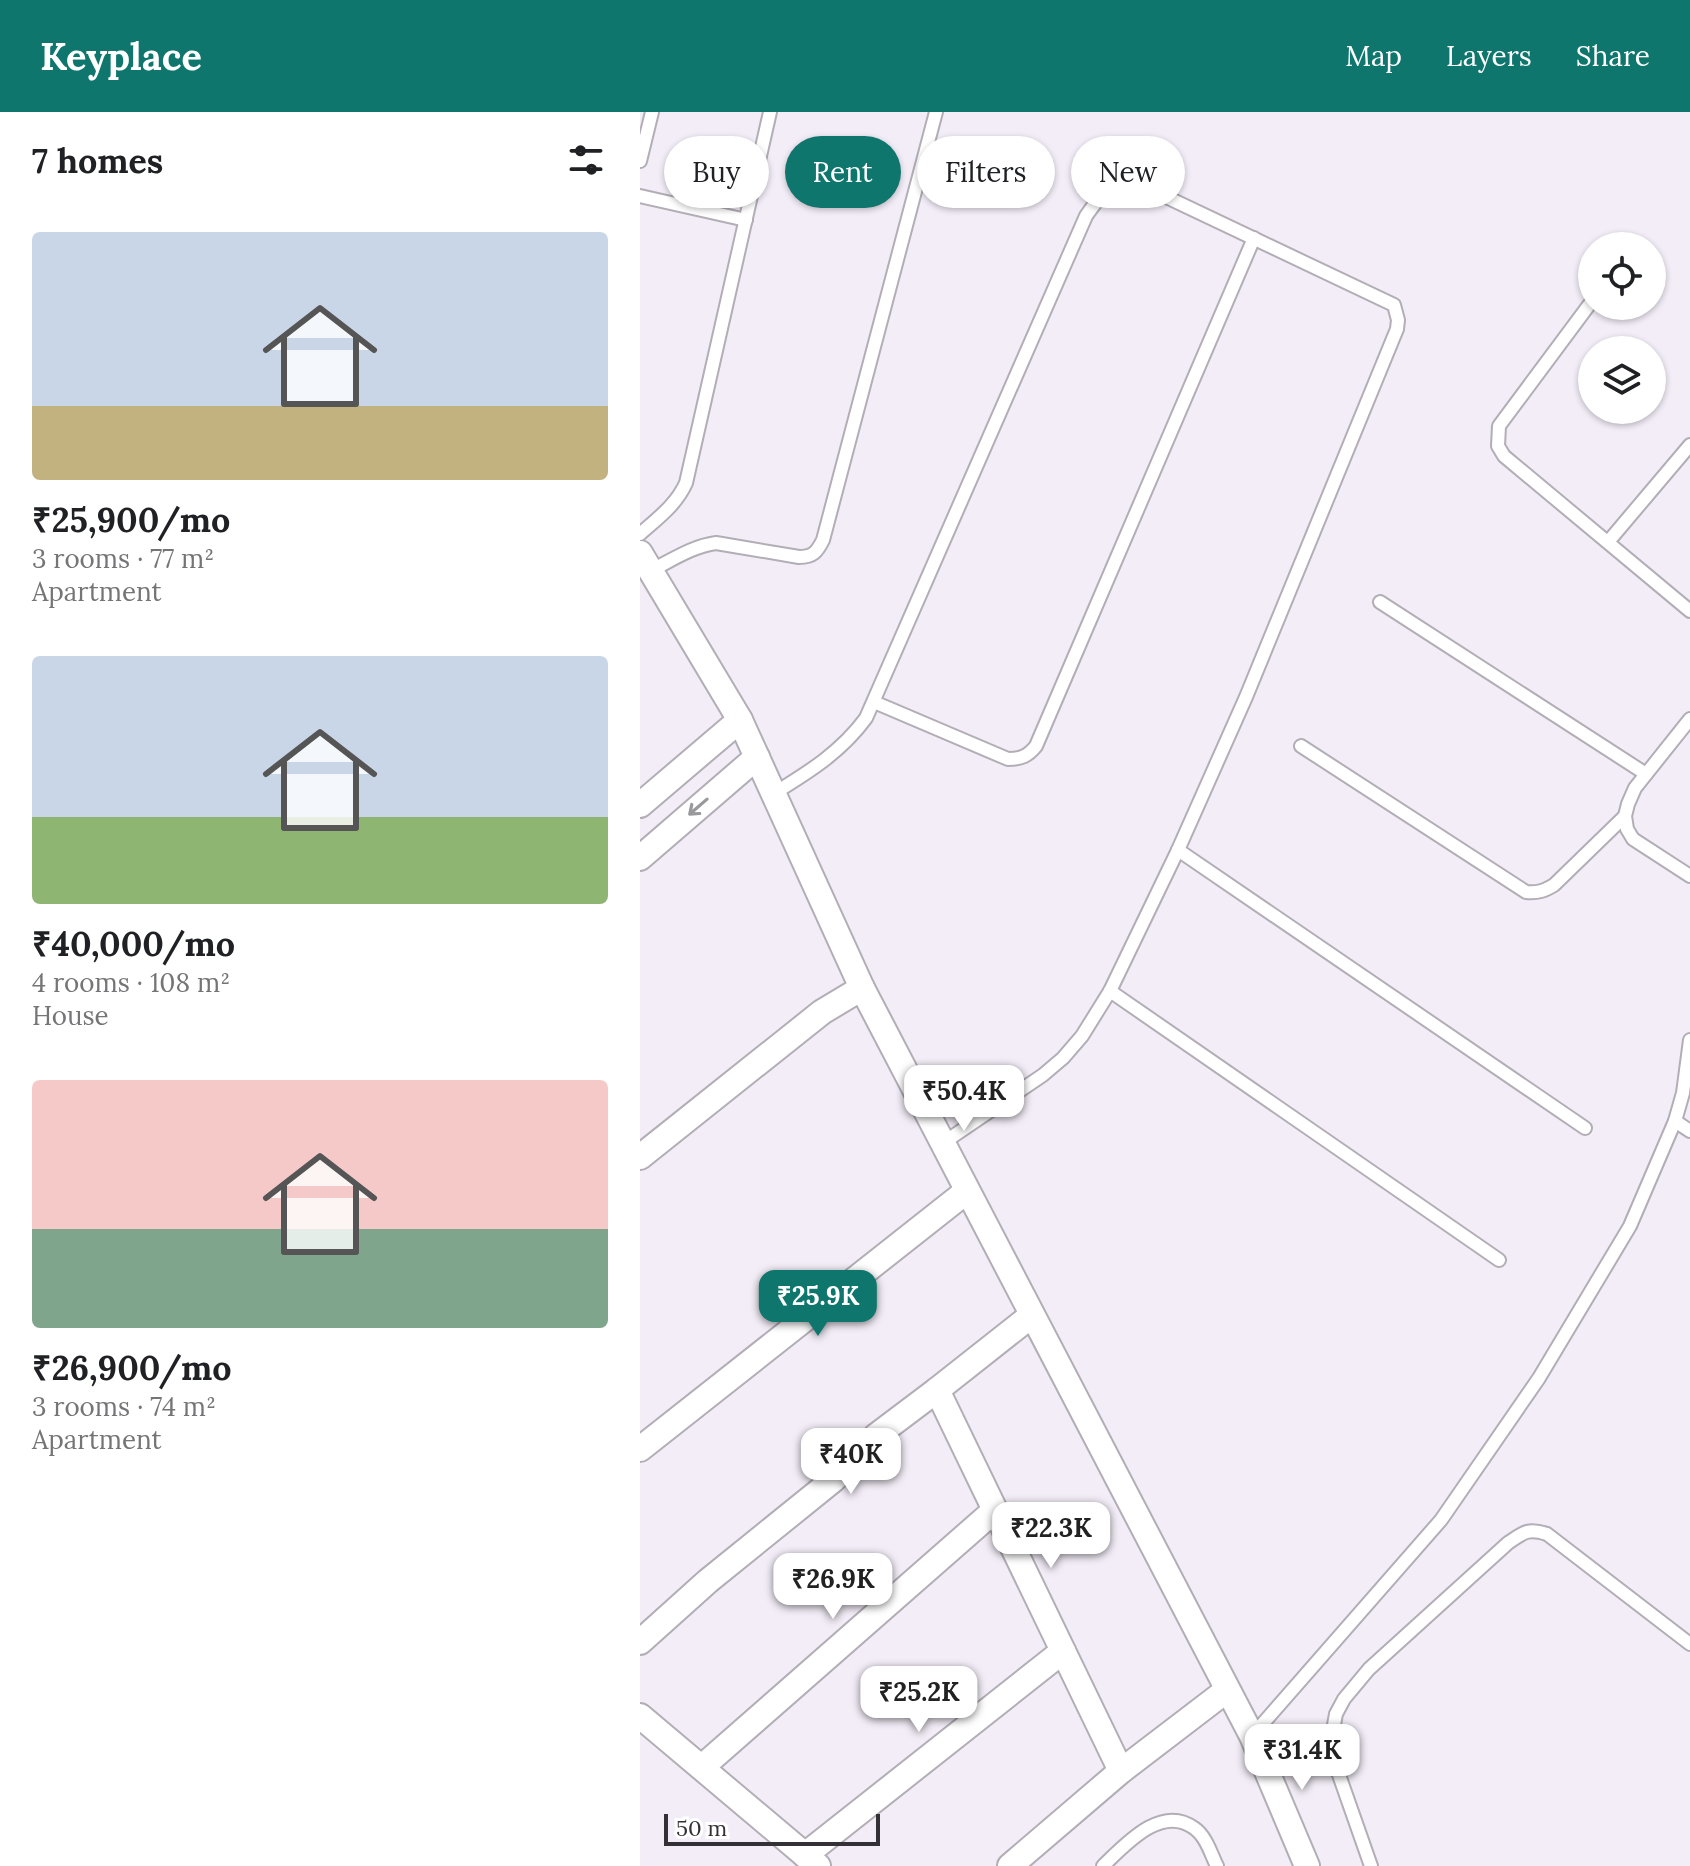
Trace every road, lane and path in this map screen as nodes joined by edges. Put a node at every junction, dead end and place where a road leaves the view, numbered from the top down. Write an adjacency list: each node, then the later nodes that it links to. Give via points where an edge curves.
1 (652, 112): 4 (lane)
2 (770, 112): 6 (lane)
3 (936, 112): 12 (lane, via 817,551 799,557 716,543)
4 (640, 161)
5 (640, 196): 6 (lane)
6 (746, 220): 10 (lane, via 686,483 680,496)
7 (1254, 238): 15 (lane, via 1139,184 1111,186 1099,198 1086,216); 15 (lane, via 1036,746 1019,759 1008,759); 24 (lane, via 1394,305 1397,329)
8 (1578, 320): 11 (lane, via 1499,426 1498,446)
9 (1690, 445): 11 (lane)
10 (640, 534)
11 (1608, 542): 14 (lane)
12 (646, 562): 17 (street)
13 (1380, 602): 20 (lane)
14 (1690, 611)
15 (874, 702): 21 (lane, via 844,745)
16 (1690, 719): 20 (lane)
17 (740, 720): 19 (street); 22 (street)
18 (1301, 746): 23 (lane, via 1526,892 1554,885)
19 (757, 757): 21 (street); 25 (street, one-way to 25)
20 (1646, 774): 23 (lane)
21 (773, 794): 27 (street)
22 (640, 805)
23 (1625, 816): 26 (lane, via 1633,839)
24 (1178, 850): 28 (lane); 32 (lane)
25 (640, 858)
26 (1690, 876)
27 (862, 988): 34 (street); 35 (street, via 822,1012)
28 (1110, 991): 34 (lane, via 1063,1058); 37 (lane)
29 (1690, 1040): 30 (lane)
30 (1686, 1091): 31 (lane)
31 (1675, 1121): 33 (lane); 47 (lane, via 1630,1226 1539,1378 1441,1520)
32 (1585, 1128)
33 (1690, 1131)
34 (943, 1143): 36 (street)
35 (640, 1157)
36 (967, 1191): 38 (street); 40 (street)
37 (1499, 1260)
38 (1032, 1315): 39 (street); 45 (street)
39 (937, 1390): 41 (street); 42 (street, via 876,1436 833,1480)
40 (640, 1449)
41 (995, 1510): 44 (street); 48 (street)
42 (640, 1642)
43 (1690, 1644): 55 (lane, via 1547,1534 1524,1532 1508,1543 1369,1669 1336,1714 1338,1772)
44 (1063, 1651): 49 (street); 50 (street)
45 (1227, 1690): 47 (street); 49 (street)
46 (640, 1716): 48 (street)
47 (1252, 1736): 54 (street)
48 (702, 1767): 50 (street)
49 (1121, 1771): 51 (street)
50 (811, 1860)
51 (1010, 1866)
52 (1103, 1866): 53 (lane, via 1141,1831 1179,1822 1203,1837)
53 (1217, 1866)
54 (1307, 1866)
55 (1371, 1866)

